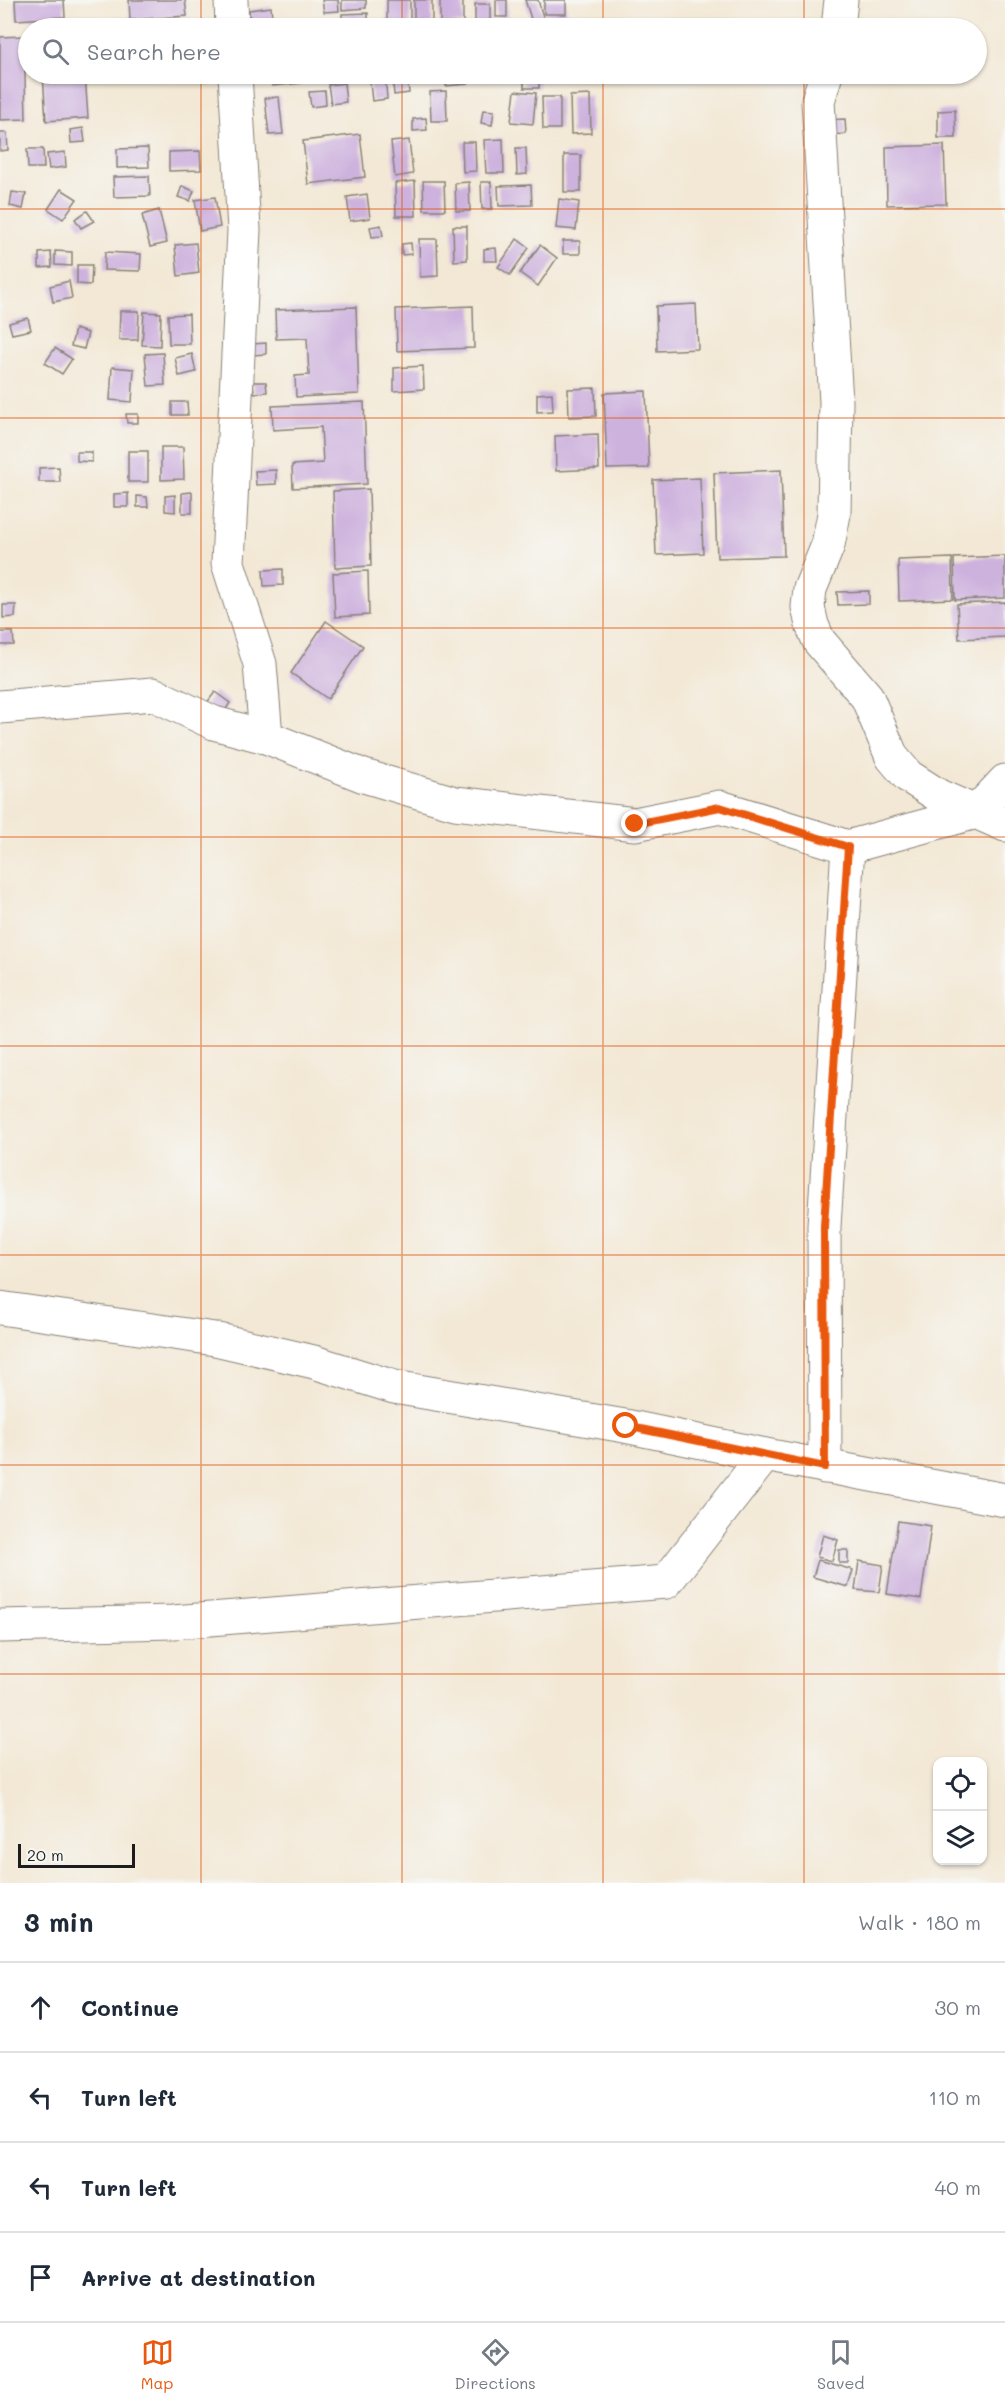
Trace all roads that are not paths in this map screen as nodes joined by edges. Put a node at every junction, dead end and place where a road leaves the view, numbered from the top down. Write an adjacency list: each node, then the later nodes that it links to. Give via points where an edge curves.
1 (231, 0): 3 (street)
2 (841, 0): 4 (street)
3 (232, 18)
4 (839, 18)
5 (236, 84): 8 (street, via 244,230 228,563 260,664)
6 (823, 84): 10 (street, via 818,101 836,402 834,514 828,545 810,588 808,607 812,625 819,641 867,697 892,757 908,776 939,796)
7 (0, 706): 8 (street, via 153,694 214,723)
8 (266, 737): 11 (street, via 364,776 455,803 635,824 720,807)
9 (1005, 781): 10 (street)
10 (991, 819): 11 (street)
11 (848, 847): 14 (street, via 824,1226)
12 (0, 1308): 13 (street, via 215,1339 314,1362 394,1387 626,1426)
13 (765, 1455): 14 (street); 16 (street, via 666,1582 173,1623)
14 (825, 1467): 15 (street)
15 (1005, 1500)
16 (0, 1626)

